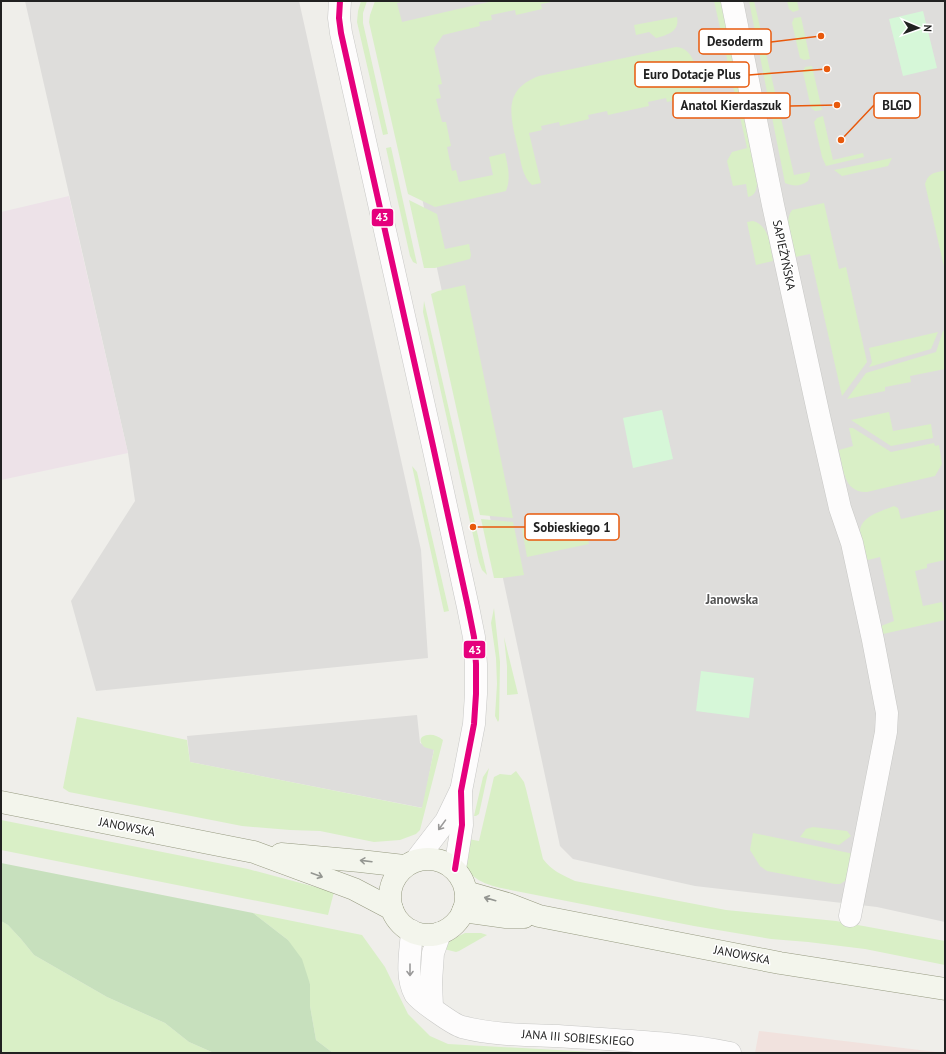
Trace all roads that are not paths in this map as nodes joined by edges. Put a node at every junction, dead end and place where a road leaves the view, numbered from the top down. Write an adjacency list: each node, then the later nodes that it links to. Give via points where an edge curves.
1 (340, 1): 3 (street, via 341,33 474,638 474,724)
2 (732, 1): 10 (street, SAPIEŻYŃSKA, via 774,213 840,508 852,542 887,713)
3 (461, 791): 6 (street, one-way to 6, via 446,821); 7 (street, via 462,825)
4 (1, 802): 5 (main road, JANOWSKA)
5 (254, 852): 6 (main road, JANOWSKA, one-way to 5); 9 (main road, JANOWSKA, one-way to 9, via 354,889)
6 (410, 863): 7 (main road, via 426,858 436,859); 9 (main road, via 399,872 391,886)
7 (454, 869): 8 (main road, via 462,879)
8 (465, 902): 12 (main road, via 456,922); 13 (main road, JANOWSKA, via 506,917 539,916 780,963)
9 (392, 909): 11 (main road, via 400,922)
10 (850, 916)
11 (412, 931): 12 (main road, via 426,935); 14 (street, JANA III SOBIESKIEGO, one-way to 14, via 411,981 416,994)
12 (440, 933): 14 (street, via 433,953)
13 (945, 989)
14 (432, 1008): 15 (street, JANA III SOBIESKIEGO, via 461,1027 495,1033 706,1048)
15 (730, 1053)

